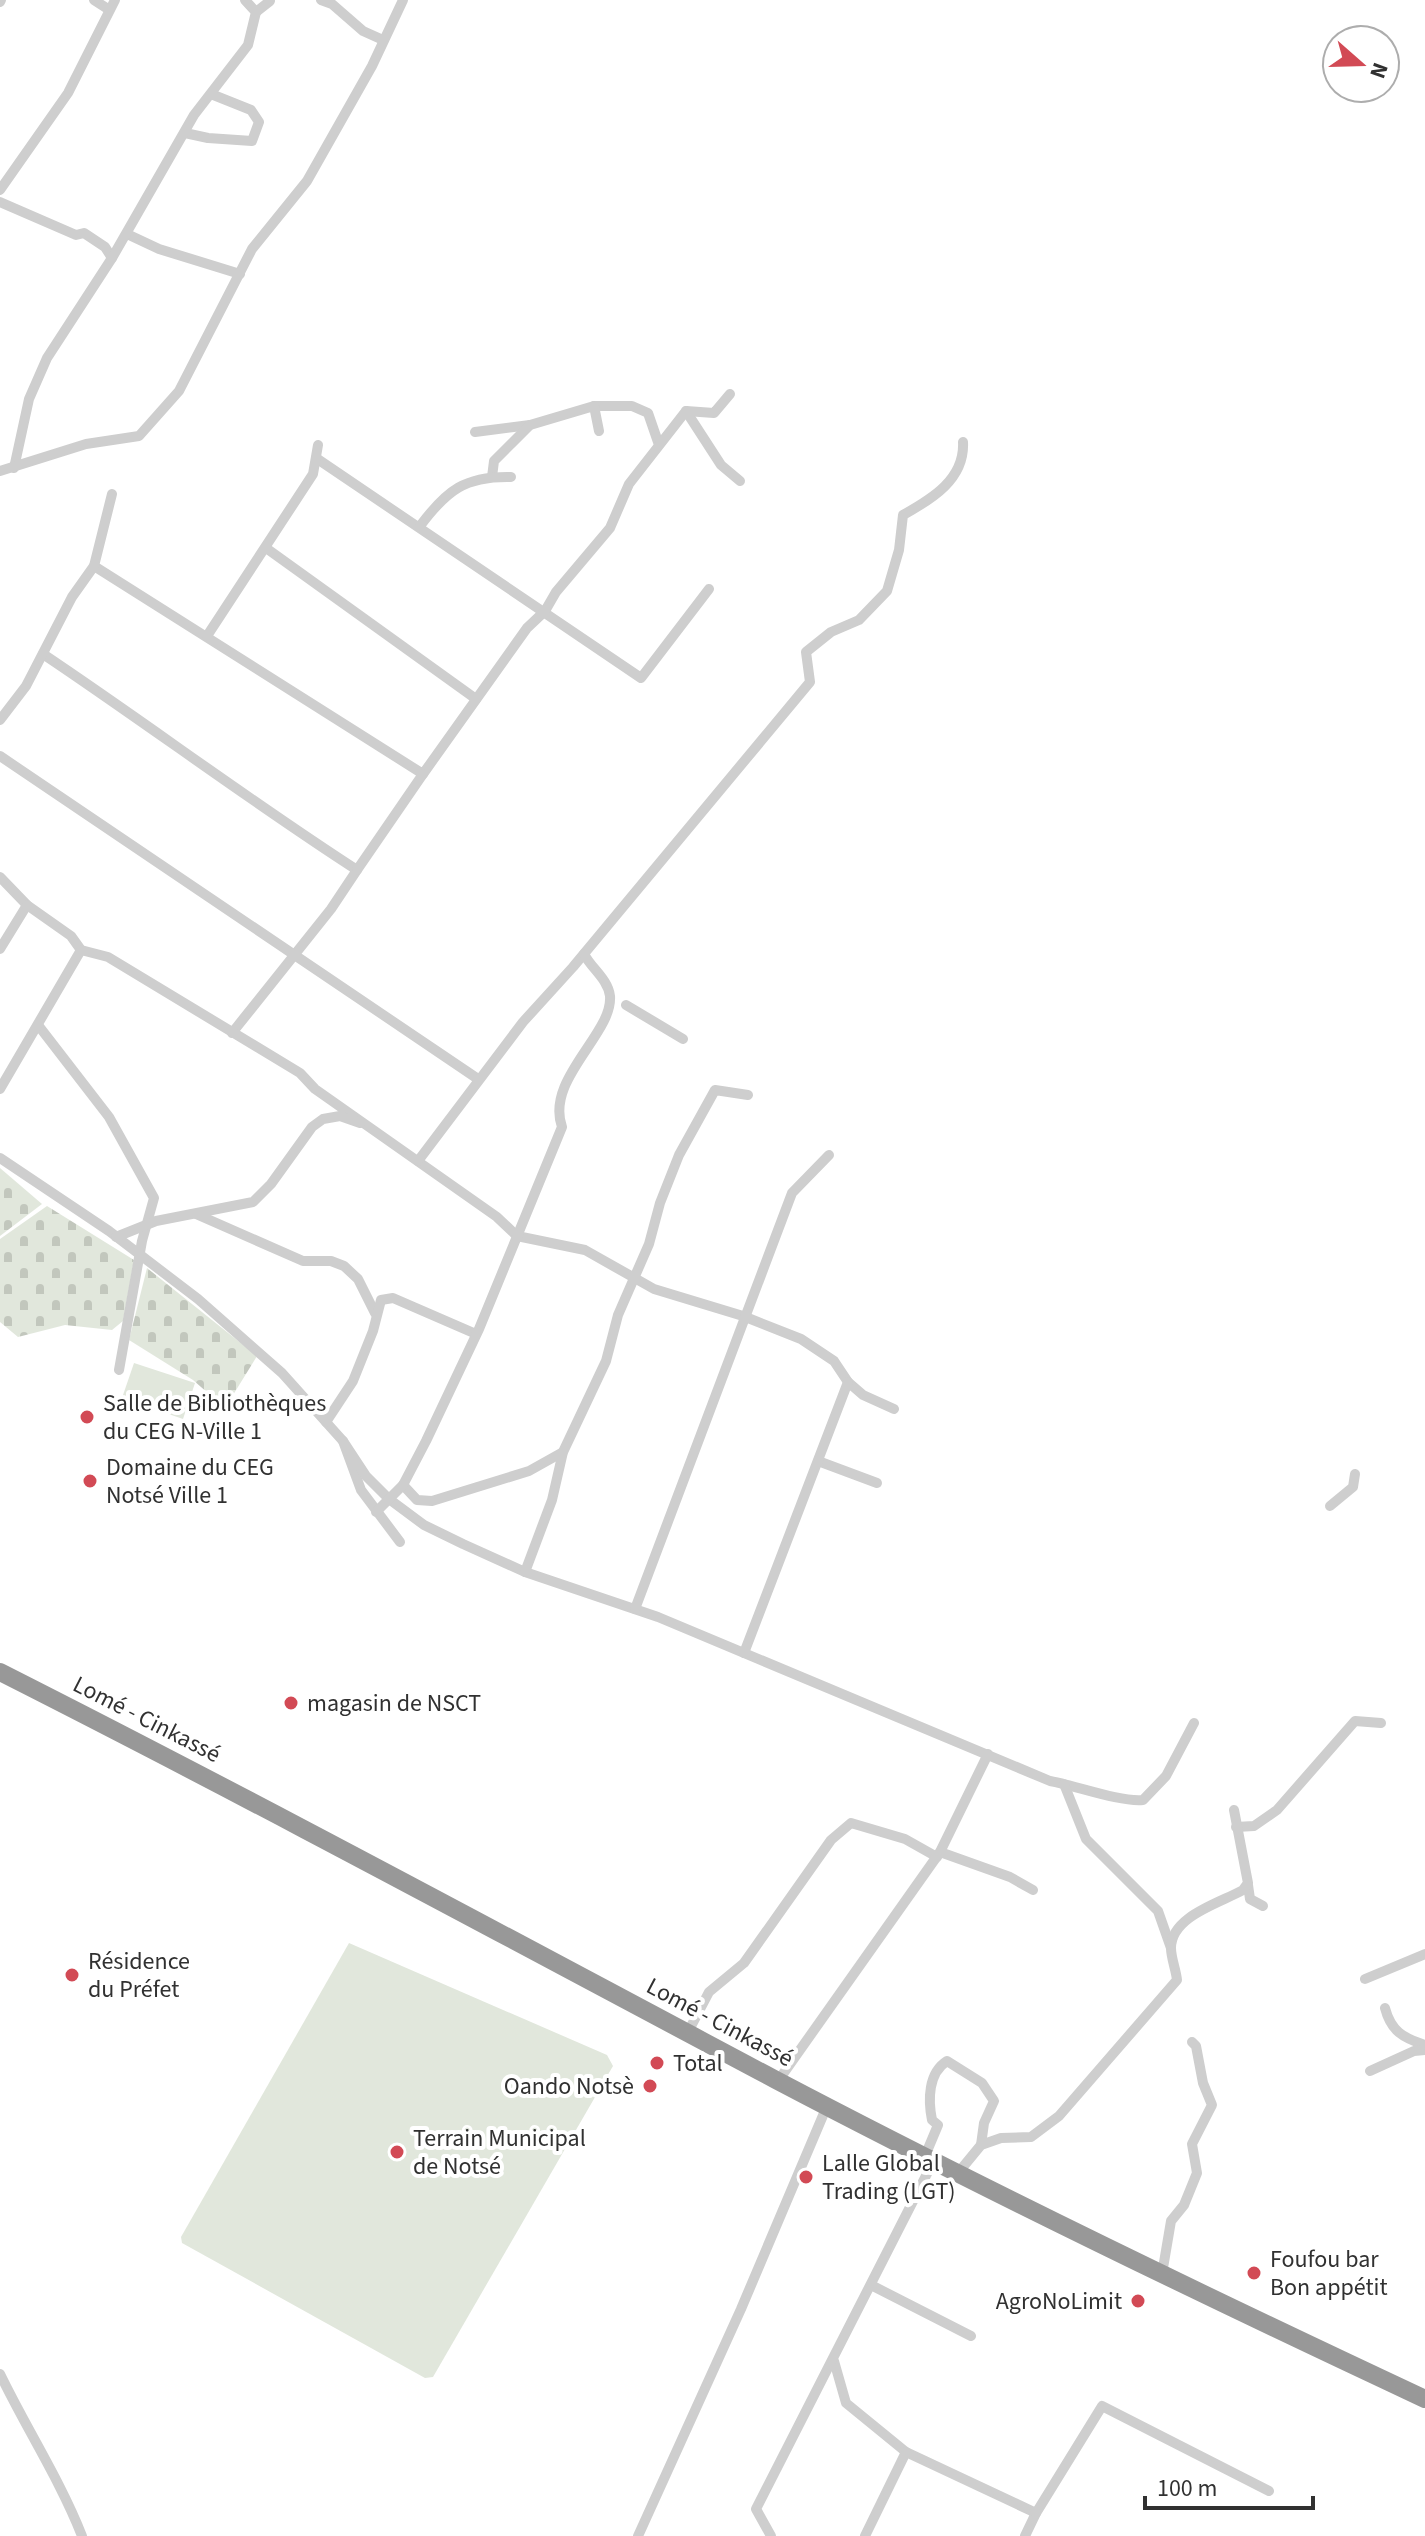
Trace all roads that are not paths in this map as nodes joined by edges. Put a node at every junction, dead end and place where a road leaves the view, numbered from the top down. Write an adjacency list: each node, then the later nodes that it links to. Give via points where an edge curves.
1 (94, 0): 6 (street)
2 (245, 0): 7 (street)
3 (269, 0): 7 (street)
4 (321, 0): 8 (street)
5 (403, 0): 8 (street)
6 (112, 5): 11 (street, via 68,93)
7 (256, 12): 9 (street, via 248,45)
8 (383, 40): 15 (street, via 307,181 252,249)
9 (211, 94): 10 (street); 10 (street, via 251,110 259,122 252,141)
10 (185, 133): 13 (street)
11 (0, 190)
12 (0, 202): 14 (street, via 76,235 84,233)
13 (127, 234): 14 (street); 15 (street)
14 (112, 258): 26 (street, via 47,358 29,399)
15 (240, 274): 26 (street, via 179,391 139,436 86,444)
16 (730, 394): 18 (street, via 714,413)
17 (594, 406): 19 (street); 20 (street); 22 (street, via 632,406 648,413)
18 (686, 411): 22 (street); 30 (street, via 721,465)
19 (530, 425): 21 (street); 28 (street, via 494,461)
20 (599, 431)
21 (475, 432)
22 (658, 442): 36 (street, via 629,484 610,528)
23 (963, 442): 48 (street, via 964,457 949,484 903,515 887,591 859,620 831,632 806,652 810,682)
24 (318, 445): 25 (street)
25 (316, 458): 32 (street); 33 (street, via 313,474)
26 (14, 468): 27 (street)
27 (0, 471)
28 (492, 477): 29 (street); 32 (street, via 463,483 440,500)
29 (511, 477)
30 (740, 481)
31 (112, 494): 34 (street)
32 (420, 526): 36 (street)
33 (266, 548): 37 (street); 39 (street)
34 (94, 566): 37 (street); 38 (street)
35 (709, 589): 36 (street, via 641,678)
36 (545, 611): 39 (street)
37 (207, 636): 42 (street)
38 (43, 654): 40 (street); 43 (street)
39 (476, 699): 42 (street)
40 (0, 720)
41 (0, 756): 49 (street)
42 (423, 774): 43 (street)
43 (357, 870): 49 (street)
44 (0, 877): 45 (street)
45 (27, 905): 46 (street); 47 (street, via 71,936)
46 (0, 949)
47 (81, 950): 51 (street); 52 (street, via 108,957)
48 (584, 954): 54 (street); 63 (street, via 607,985 608,1009 561,1097 562,1127)
49 (293, 956): 52 (street); 54 (street)
50 (626, 1005): 53 (street)
51 (38, 1025): 55 (street); 62 (street, via 109,1117 149,1186 154,1198)
52 (232, 1033): 57 (street, via 300,1073)
53 (683, 1039)
54 (478, 1079): 60 (street)
55 (0, 1089)
56 (748, 1095): 66 (street, via 715,1090 679,1155)
57 (362, 1123): 60 (street); 61 (street, via 340,1116 323,1119 253,1202)
58 (829, 1155): 68 (street, via 792,1193)
59 (0, 1158): 64 (street)
60 (418, 1161): 63 (street)
61 (194, 1213): 62 (street); 67 (street, via 303,1261 344,1266 358,1279)
62 (147, 1225): 64 (street); 65 (street)
63 (517, 1236): 66 (street, via 585,1250); 69 (street)
64 (116, 1237): 65 (street)
65 (141, 1257): 70 (street); 73 (street, via 247,1341)
66 (633, 1278): 68 (street); 75 (street, via 596,1387)
67 (375, 1313): 69 (street, via 381,1300 393,1298); 73 (street, via 353,1381)
68 (743, 1316): 71 (street, via 821,1350); 85 (street)
69 (476, 1334): 79 (street)
70 (119, 1370)
71 (848, 1382): 72 (street); 76 (street)
72 (894, 1409)
73 (326, 1422): 74 (street)
74 (343, 1441): 80 (street); 82 (street, via 361,1490)
75 (563, 1452): 79 (street, via 529,1471 432,1501 417,1500); 84 (street, via 552,1500)
76 (818, 1461): 78 (street); 86 (street)
77 (1355, 1474): 81 (street, via 1353,1487)
78 (877, 1483)
79 (403, 1485): 80 (street)
80 (389, 1499): 82 (street); 84 (street, via 424,1525)
81 (1330, 1506)
82 (376, 1512): 83 (street)
83 (400, 1542)
84 (525, 1572): 85 (street)
85 (635, 1609): 86 (street)
86 (744, 1653): 90 (street)
87 (0, 1672): 104 (highway, Lomé - Cinkassé)
88 (1194, 1723): 91 (street, via 1166,1776 1143,1800)
89 (1381, 1723): 93 (street, via 1355,1721 1277,1810 1254,1826)
90 (988, 1754): 91 (street); 94 (street)
91 (1064, 1784): 100 (street, via 1086,1839 1158,1911)
92 (1234, 1810): 93 (street)
93 (1236, 1827): 95 (street)
94 (938, 1855): 96 (street, via 1010,1877); 104 (street, via 851,1823 831,1840 744,1963 709,1992); 108 (street)
95 (1248, 1883): 97 (street); 98 (street)
96 (1033, 1890)
97 (1230, 1897): 98 (street); 100 (street, via 1189,1917 1174,1934)
98 (1250, 1899): 99 (street)
99 (1263, 1906)
100 (1171, 1948): 110 (street, via 1177,1980 1059,2116 1031,2137)
101 (1425, 1954): 102 (street)
102 (1365, 1979)
103 (1385, 2008): 106 (street, via 1397,2033)
104 (688, 2032): 108 (highway, Lomé - Cinkassé)
105 (1192, 2042): 113 (street, via 1212,2105 1192,2144 1197,2173 1171,2221)
106 (1425, 2048): 107 (street)
107 (1370, 2071)
108 (778, 2081): 109 (highway, Lomé - Cinkassé)
109 (827, 2106): 111 (highway, Lomé - Cinkassé); 123 (street)
110 (981, 2145): 111 (street, via 994,2101 982,2083 947,2061 933,2076 930,2112 938,2125); 112 (street)
111 (930, 2158): 112 (highway, Lomé - Cinkassé); 114 (street)
112 (958, 2173): 113 (highway, Lomé - Cinkassé)
113 (1162, 2274): 118 (highway, Lomé - Cinkassé)
114 (871, 2285): 115 (street); 116 (street)
115 (971, 2336)
116 (834, 2361): 119 (street, via 846,2403); 124 (street, via 756,2509)
117 (0, 2374): 122 (street)
118 (1425, 2399)
119 (906, 2452): 121 (street); 125 (street)
120 (1269, 2491): 121 (street, via 1102,2406)
121 (1036, 2513): 126 (street)
122 (82, 2536)
123 (638, 2536)
124 (771, 2536)
125 (865, 2536)
126 (1025, 2536)

